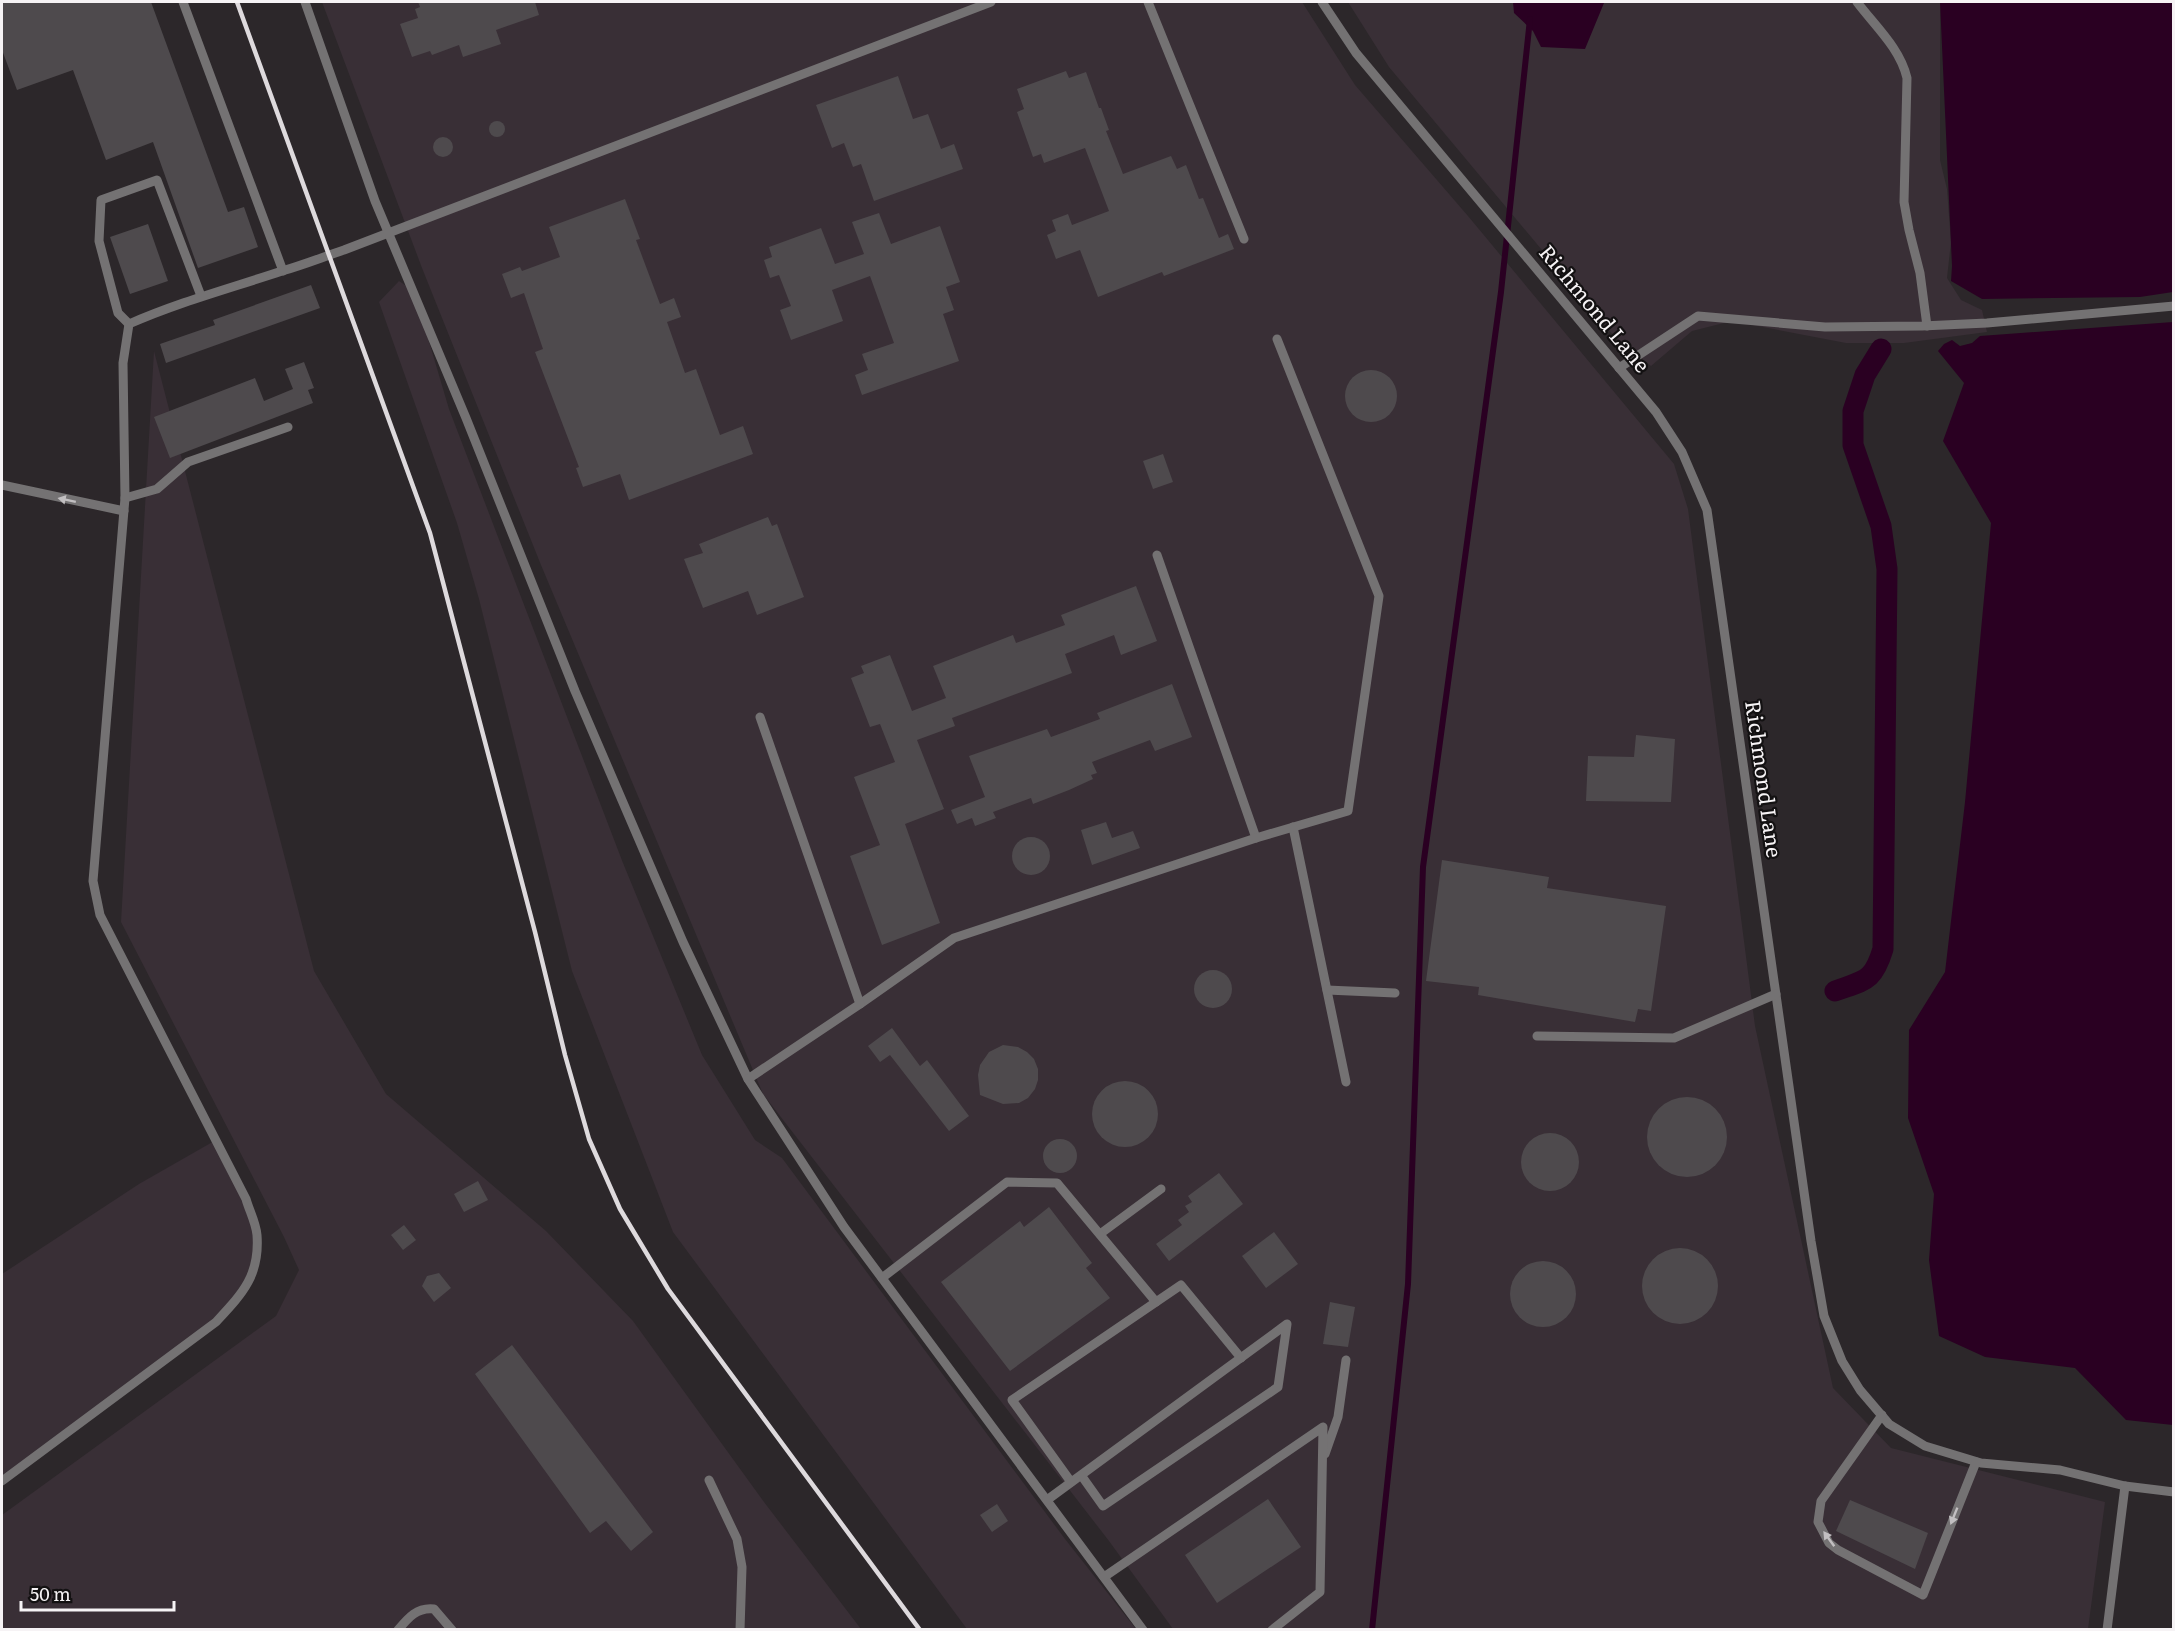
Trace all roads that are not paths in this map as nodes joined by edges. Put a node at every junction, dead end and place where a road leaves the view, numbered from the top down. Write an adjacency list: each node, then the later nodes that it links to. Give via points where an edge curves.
1 (183, 2): 9 (lane)
2 (304, 2): 7 (lane)
3 (991, 2): 7 (lane)
4 (1148, 2): 8 (lane)
5 (1322, 2): 15 (lane, Richmond Lane, via 1356,53)
6 (1857, 2): 13 (lane, via 1904,66 1904,202)
7 (388, 232): 9 (lane); 29 (lane, via 575,691 683,942)
8 (1244, 239)
9 (283, 271): 10 (lane)
10 (201, 296): 12 (lane); 12 (lane, via 157,180 101,200 99,241 118,313)
11 (2174, 306): 13 (lane)
12 (129, 324): 18 (lane, via 123,363)
13 (1927, 326): 15 (lane, via 1825,327 1698,316)
14 (1277, 339): 22 (lane, via 1379,596 1348,811)
15 (1617, 365): 26 (lane, Richmond Lane, via 1656,412 1682,452 1707,510)
16 (288, 428): 18 (lane, via 188,462 157,489)
17 (2, 485): 19 (lane, one-way to 17)
18 (125, 498): 19 (lane)
19 (124, 512): 42 (lane, via 93,881 100,915 246,1199 257,1234 255,1271 239,1298 216,1322)
20 (1157, 555): 23 (lane)
21 (760, 717): 27 (lane)
22 (1293, 827): 23 (lane); 24 (lane)
23 (1256, 838): 27 (lane, via 954,938)
24 (1327, 990): 25 (lane); 30 (lane)
25 (1395, 993)
26 (1776, 993): 28 (lane, via 1674,1038); 37 (lane, Richmond Lane, via 1824,1316 1842,1361)
27 (860, 1004): 29 (lane)
28 (1537, 1036)
29 (748, 1079): 33 (lane, via 844,1227)
30 (1346, 1082)
31 (1161, 1189): 32 (lane)
32 (1100, 1234): 33 (lane, via 1057,1183 1007,1182); 34 (lane)
33 (882, 1278): 46 (lane)
34 (1156, 1302): 35 (lane, via 1181,1285); 43 (lane, via 1012,1400)
35 (1241, 1358): 40 (lane); 40 (lane, via 1287,1324 1278,1387 1103,1506)
36 (1346, 1360): 38 (lane, via 1338,1418)
37 (1882, 1415): 39 (lane, Richmond Lane, via 1889,1424 1925,1446); 39 (lane, one-way to 37, via 1923,1594 1838,1550 1829,1543 1818,1521 1821,1501)
38 (1323, 1462): 47 (lane, via 1323,1427); 52 (lane, via 1320,1592)
39 (1976, 1462): 44 (lane, Richmond Lane, via 2060,1470)
40 (1081, 1475): 43 (lane)
41 (709, 1480): 50 (lane, via 737,1539 742,1567)
42 (2, 1481)
43 (1071, 1482): 46 (lane)
44 (2125, 1486): 45 (lane, Richmond Lane); 53 (lane)
45 (2174, 1492)
46 (1047, 1500): 47 (lane)
47 (1104, 1577): 51 (lane)
48 (398, 1629): 49 (lane, via 412,1614 425,1608 434,1609)
49 (452, 1629)
50 (740, 1629)
51 (1143, 1629)
52 (1272, 1629)
53 (2107, 1629)

